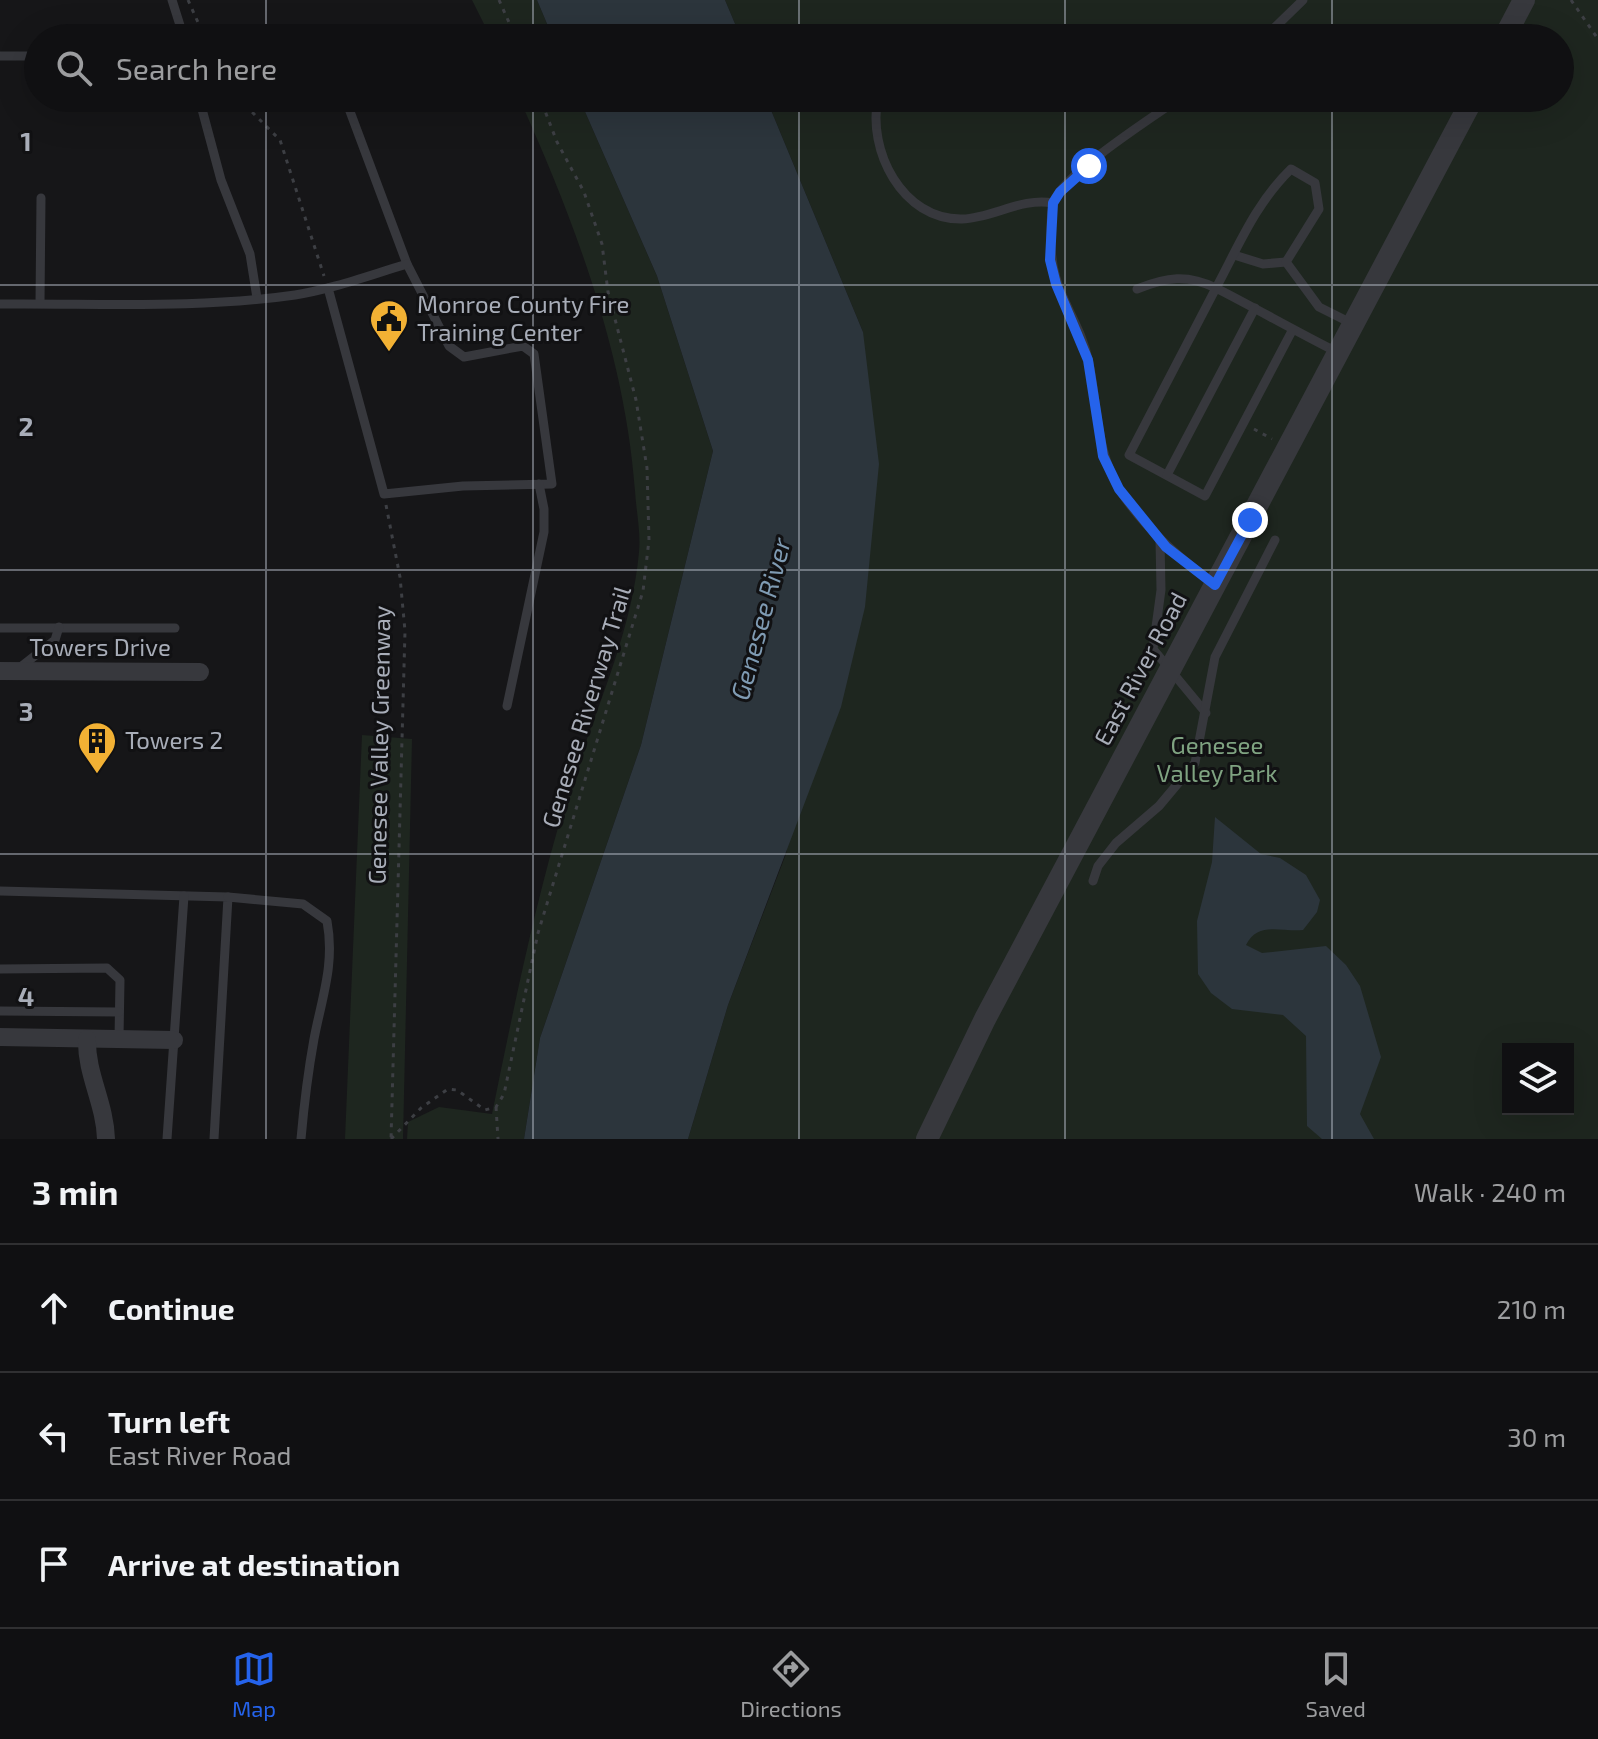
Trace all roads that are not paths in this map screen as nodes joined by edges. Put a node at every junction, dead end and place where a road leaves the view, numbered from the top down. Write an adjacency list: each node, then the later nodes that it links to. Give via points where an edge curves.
1 (172, 0): 4 (lane)
2 (1303, 0): 5 (lane)
3 (1524, 0): 6 (street)
4 (180, 24)
5 (1278, 24)
6 (1511, 24)
7 (0, 56): 8 (lane)
8 (24, 56)
9 (202, 112): 22 (lane, via 250,254)
10 (350, 112): 18 (lane)
11 (877, 112): 15 (lane, via 875,129 885,167 932,211 963,219 1030,203)
12 (1161, 112): 15 (lane, via 1089,166)
13 (1466, 112): 26 (street, East River Road)
14 (41, 198): 23 (lane)
15 (1053, 203): 31 (lane, via 1052,272 1088,360 1103,456 1119,489)
16 (1234, 255): 17 (lane, via 1263,264); 17 (lane, via 1270,189 1291,169 1315,183 1319,209); 20 (lane)
17 (1286, 262): 26 (lane, via 1319,307)
18 (407, 264): 19 (lane); 30 (lane, via 449,346 464,357 523,346 534,354 552,484)
19 (328, 288): 22 (lane); 30 (lane, via 384,494)
20 (1216, 288): 21 (lane, via 1188,277); 25 (lane); 29 (lane, via 1129,455)
21 (1137, 289)
22 (257, 298): 23 (lane)
23 (40, 303): 24 (lane)
24 (0, 304)
25 (1255, 308): 27 (lane); 29 (lane)
26 (1354, 324): 28 (street, East River Road)
27 (1293, 329): 28 (lane); 29 (lane, via 1205,496)
28 (1338, 353): 33 (street, East River Road)
29 (1167, 475)
30 (539, 484): 40 (lane, via 544,532)
31 (1160, 539): 33 (lane); 38 (lane, via 1161,590 1153,649)
32 (1275, 540): 41 (lane, via 1215,657)
33 (1215, 585): 38 (street, East River Road)
34 (59, 627): 35 (lane); 36 (lane); 37 (lane, via 55,640)
35 (0, 628)
36 (175, 628)
37 (8, 671): 39 (street, Towers Drive)
38 (1170, 671): 41 (lane); 57 (street, East River Road)
39 (200, 672)
40 (507, 706)
41 (1206, 713): 42 (lane, via 1195,763 1159,806 1116,843)
42 (1093, 881)
43 (0, 891): 44 (lane)
44 (184, 896): 45 (lane); 52 (lane)
45 (228, 897): 55 (lane); 56 (lane, via 303,904 327,921 330,976 307,1074)
46 (0, 969): 48 (lane, via 107,968 120,980)
47 (0, 1011): 48 (lane)
48 (119, 1012): 50 (lane)
49 (0, 1037): 51 (street)
50 (119, 1038): 51 (street); 52 (street)
51 (87, 1039): 53 (street)
52 (174, 1040): 54 (lane)
53 (106, 1139)
54 (167, 1139)
55 (214, 1139)
56 (301, 1139)
57 (927, 1139)

